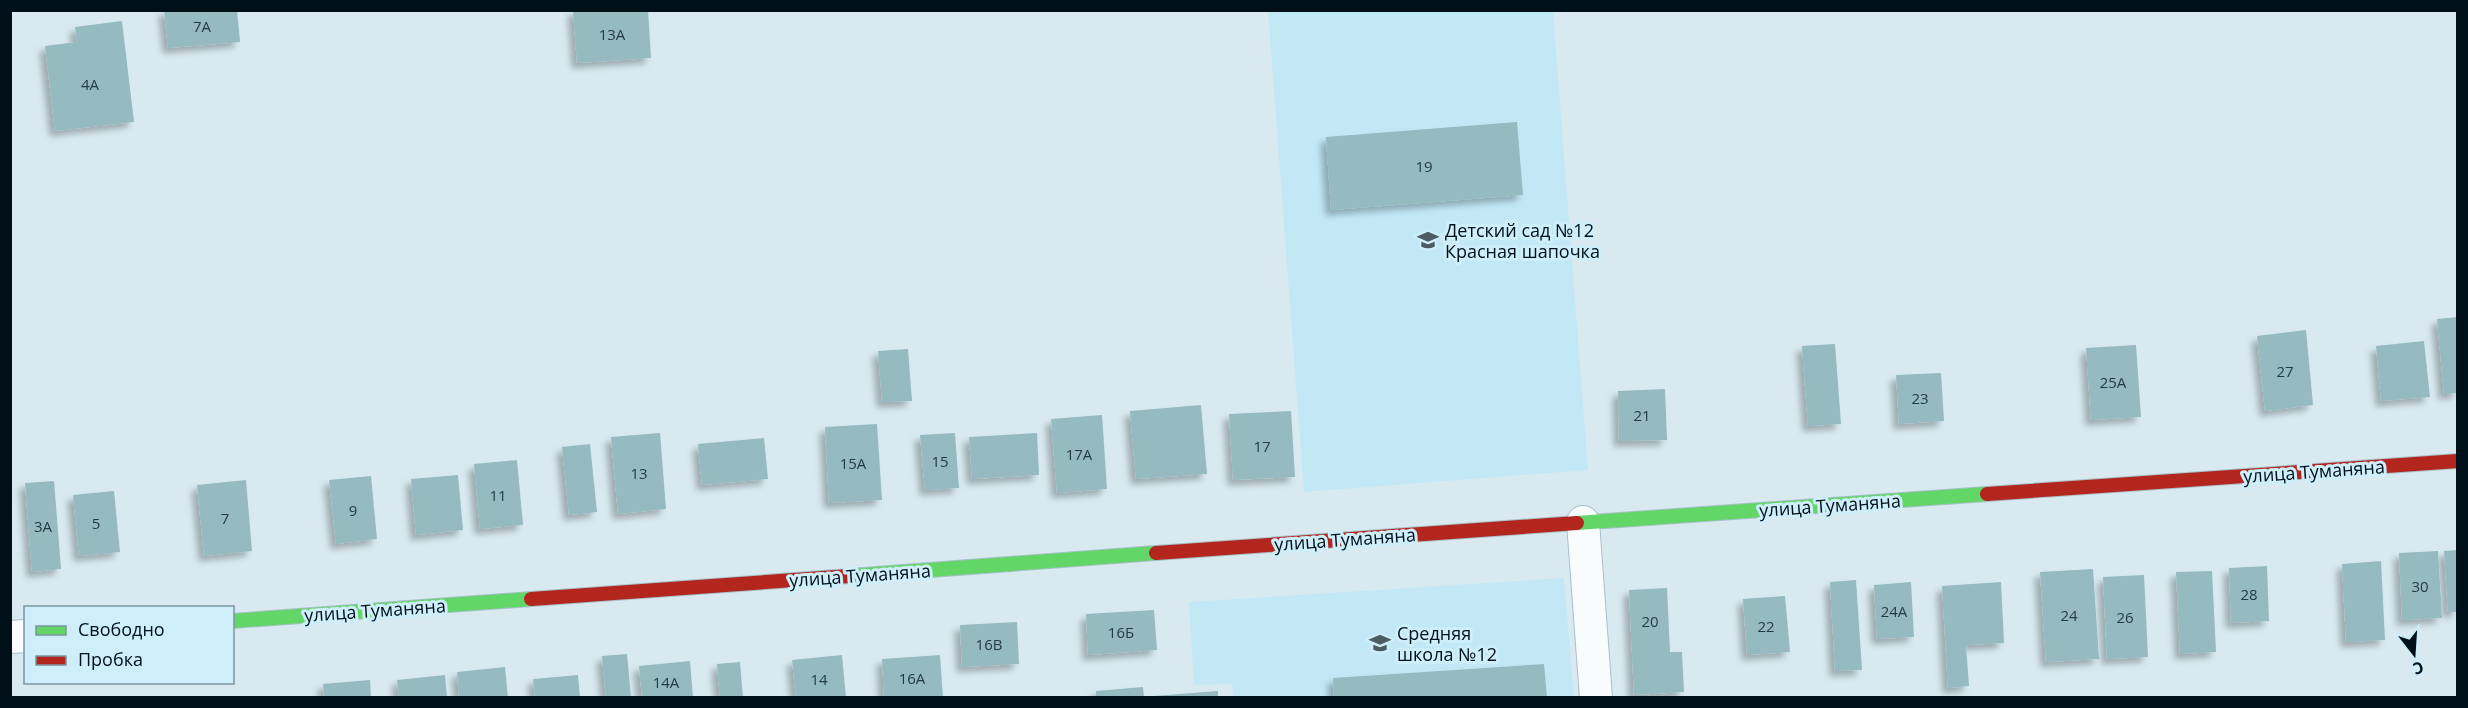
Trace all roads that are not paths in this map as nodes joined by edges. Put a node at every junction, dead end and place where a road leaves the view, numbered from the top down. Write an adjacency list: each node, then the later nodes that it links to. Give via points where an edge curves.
1 (2457, 461): 2 (street, улица Туманяна)
2 (1582, 522): 3 (street, улица Туманяна); 4 (street)
3 (234, 621)
4 (1596, 698)

